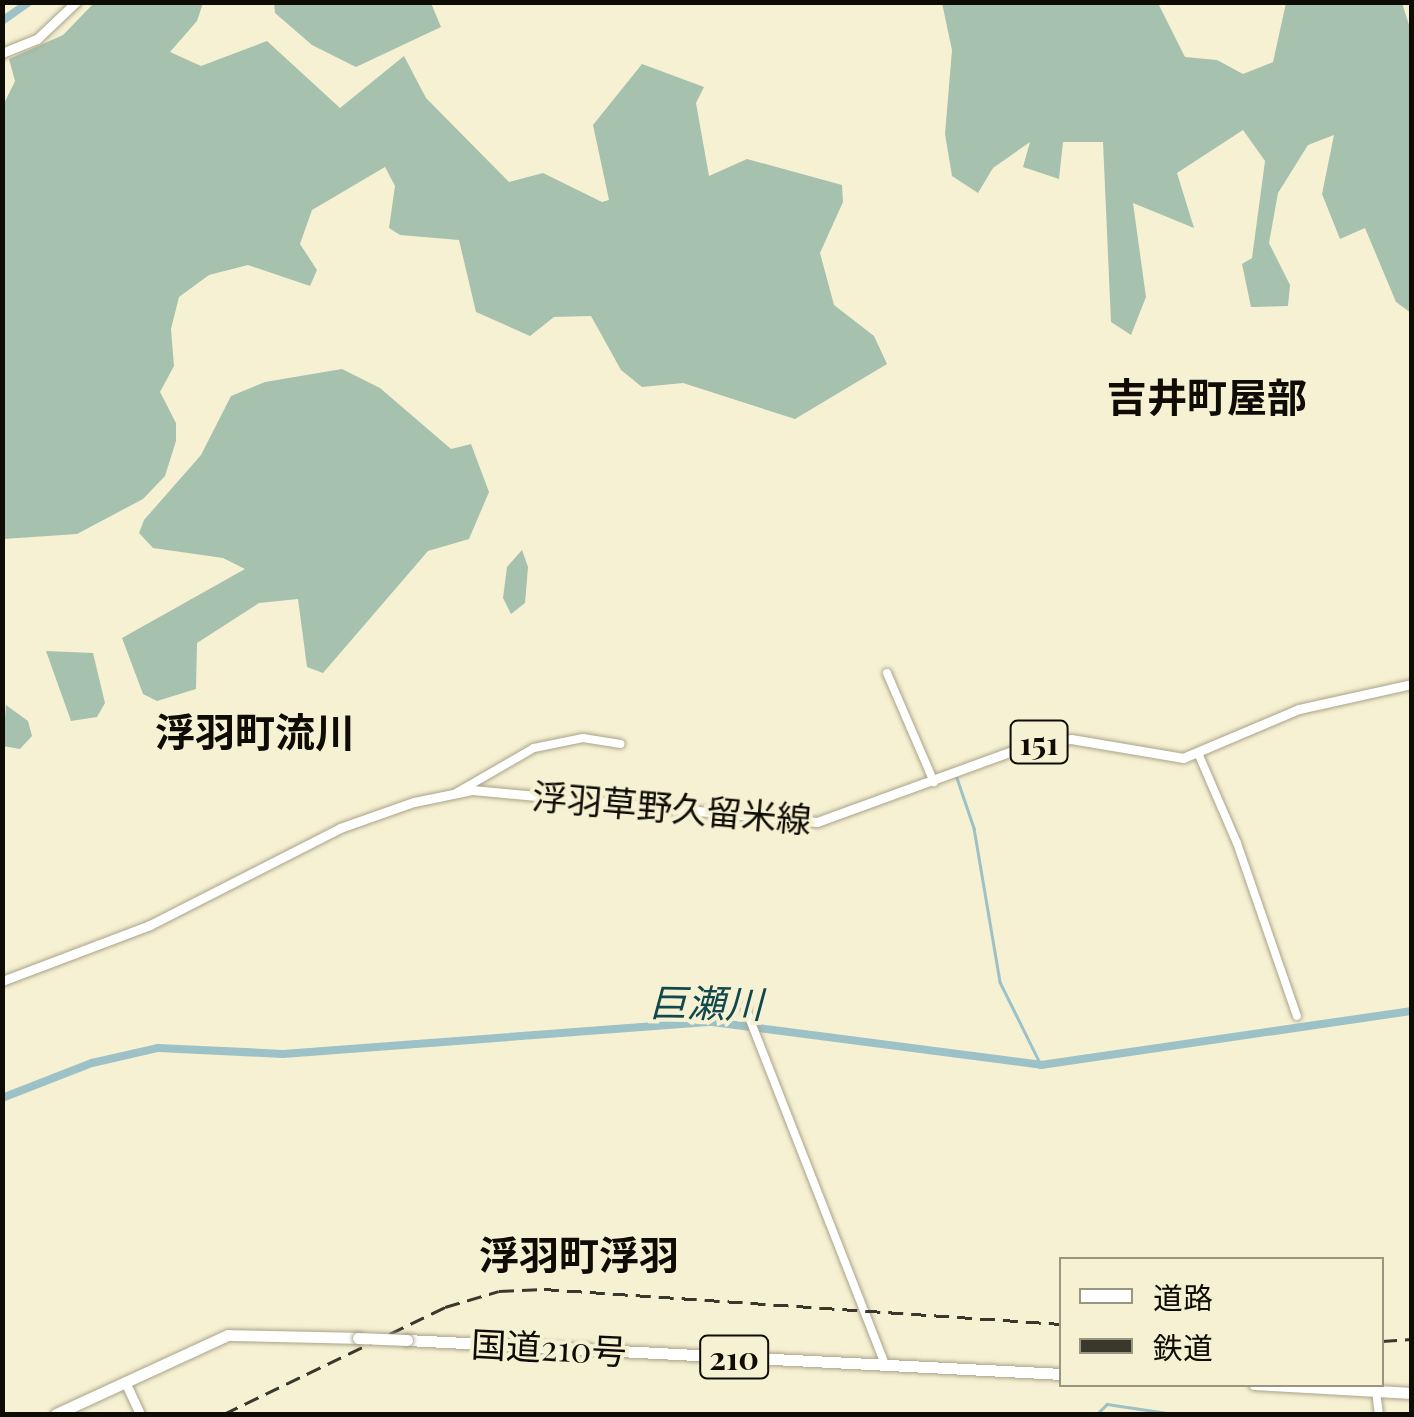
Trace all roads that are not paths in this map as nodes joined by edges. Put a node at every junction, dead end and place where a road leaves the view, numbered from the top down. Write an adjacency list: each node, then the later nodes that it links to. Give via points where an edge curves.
1 (76, 2): 2 (main road, via 36,40)
2 (2, 53)
3 (887, 674): 7 (street)
4 (1412, 684): 6 (main road, 浮羽草野久留米線 / 151, via 1299,709)
5 (622, 744): 8 (street, via 583,738 524,751)
6 (1198, 753): 7 (main road, 浮羽草野久留米線 / 151, via 1171,759 1051,740); 11 (street, via 1237,843)
7 (934, 782): 8 (main road, 浮羽草野久留米線 / 151, via 842,817 796,823)
8 (456, 793): 9 (main road, 浮羽草野久留米線 / 151, via 360,819 150,925)
9 (2, 981)
10 (745, 1008): 12 (street)
11 (1296, 1016)
12 (885, 1365): 13 (highway, 国道210号 / 210); 14 (highway, 国道210号 / 210, bridge, via 228,1335 178,1354)
13 (1059, 1374)
14 (127, 1386): 18 (highway, 国道210号 / 210); 19 (main road)
15 (1306, 1387): 16 (highway)
16 (1376, 1391): 17 (highway); 20 (street)
17 (1412, 1393)
18 (56, 1414)
19 (140, 1414)
20 (1379, 1414)

